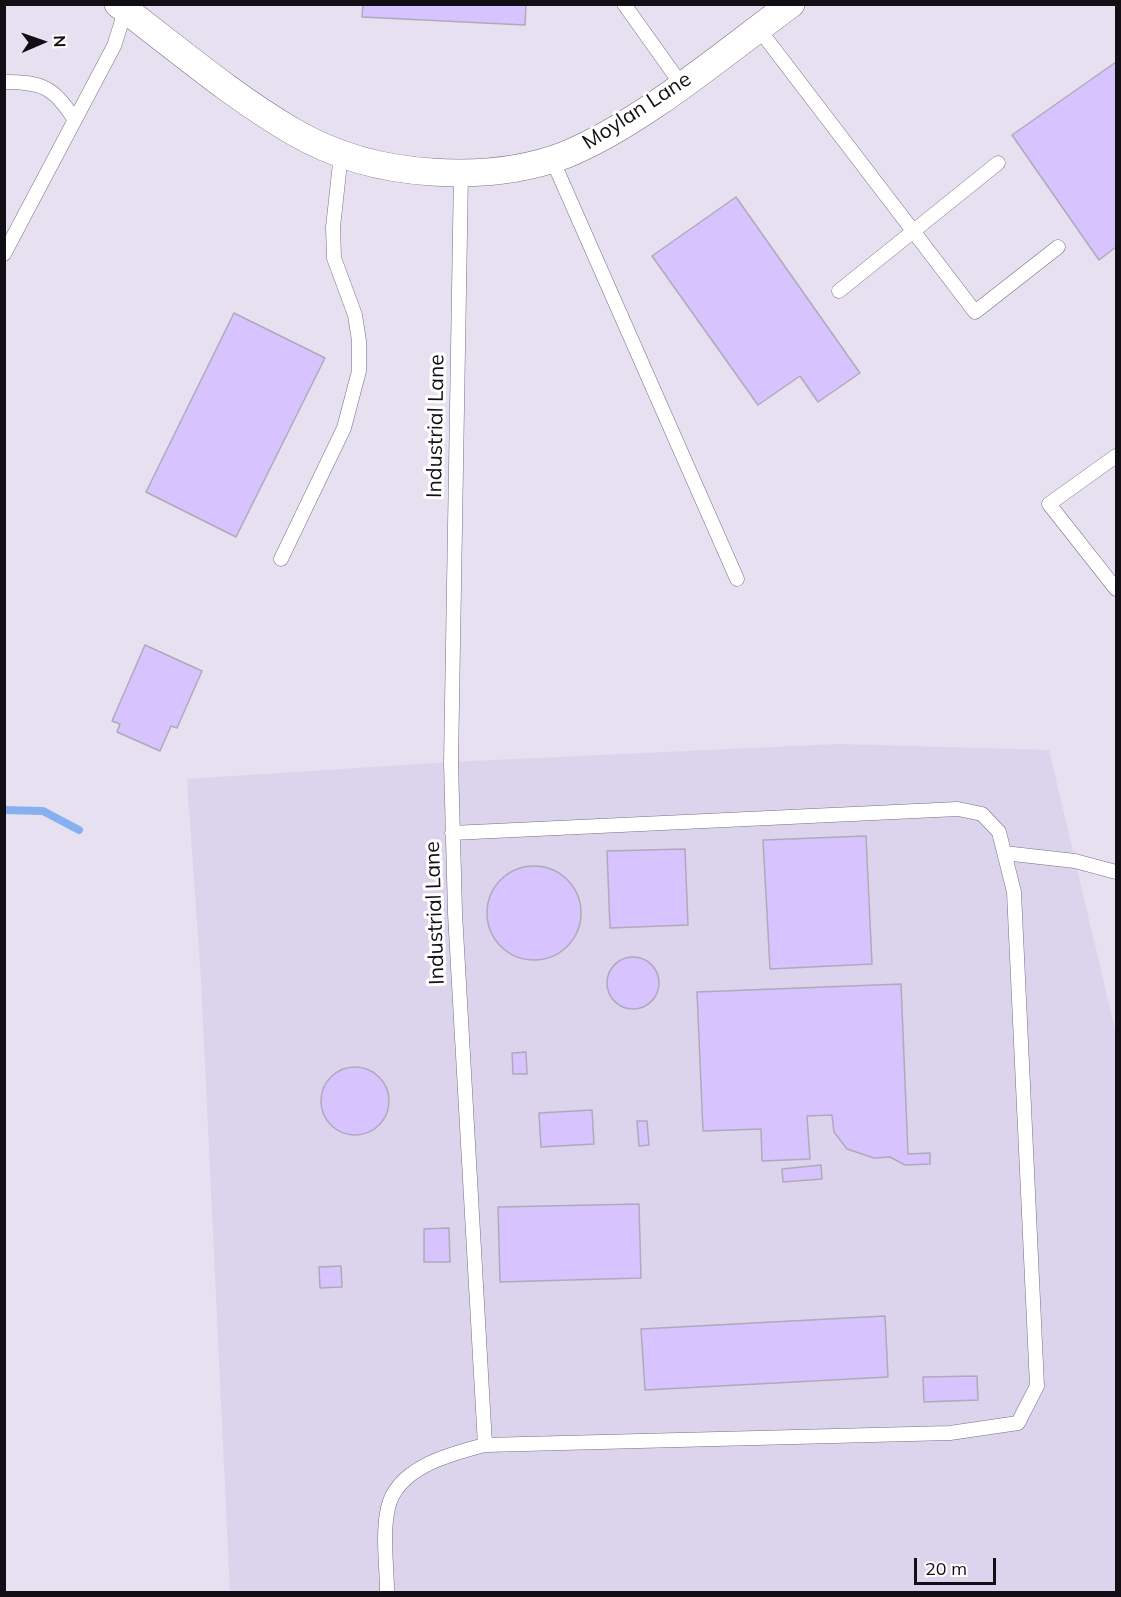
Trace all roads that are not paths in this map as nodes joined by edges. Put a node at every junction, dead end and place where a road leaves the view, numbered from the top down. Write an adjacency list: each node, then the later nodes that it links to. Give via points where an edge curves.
1 (624, 4): 6 (lane)
2 (791, 4): 4 (street, Moylan Lane)
3 (120, 6): 7 (lane, via 122,21 114,46); 8 (street, Moylan Lane, via 276,121)
4 (758, 28): 6 (street, Moylan Lane); 12 (lane)
5 (4, 82): 7 (lane, via 28,82 48,88 57,94)
6 (681, 84): 9 (street, Moylan Lane, via 591,143)
7 (74, 119): 14 (lane)
8 (341, 154): 11 (street, Moylan Lane, via 413,171); 17 (lane, via 333,227 334,258 355,315 359,371 344,428)
9 (552, 159): 11 (street, Moylan Lane, via 512,169); 18 (lane)
10 (998, 163): 12 (lane)
11 (461, 173): 20 (lane, Industrial Lane)
12 (913, 231): 13 (lane, via 975,312); 15 (lane)
13 (1058, 247)
14 (4, 254)
15 (839, 291)
16 (1116, 456): 19 (lane, via 1049,504)
17 (281, 559)
18 (737, 579)
19 (1116, 589)
20 (452, 833): 21 (lane, via 958,810 982,814 999,832); 23 (lane, Industrial Lane)
21 (1004, 853): 22 (lane, via 1075,861); 23 (lane, via 1014,892 1037,1386 1018,1423 950,1433)
22 (1116, 872)
23 (485, 1444): 24 (lane, via 431,1462 395,1490 388,1507)
24 (387, 1593)

